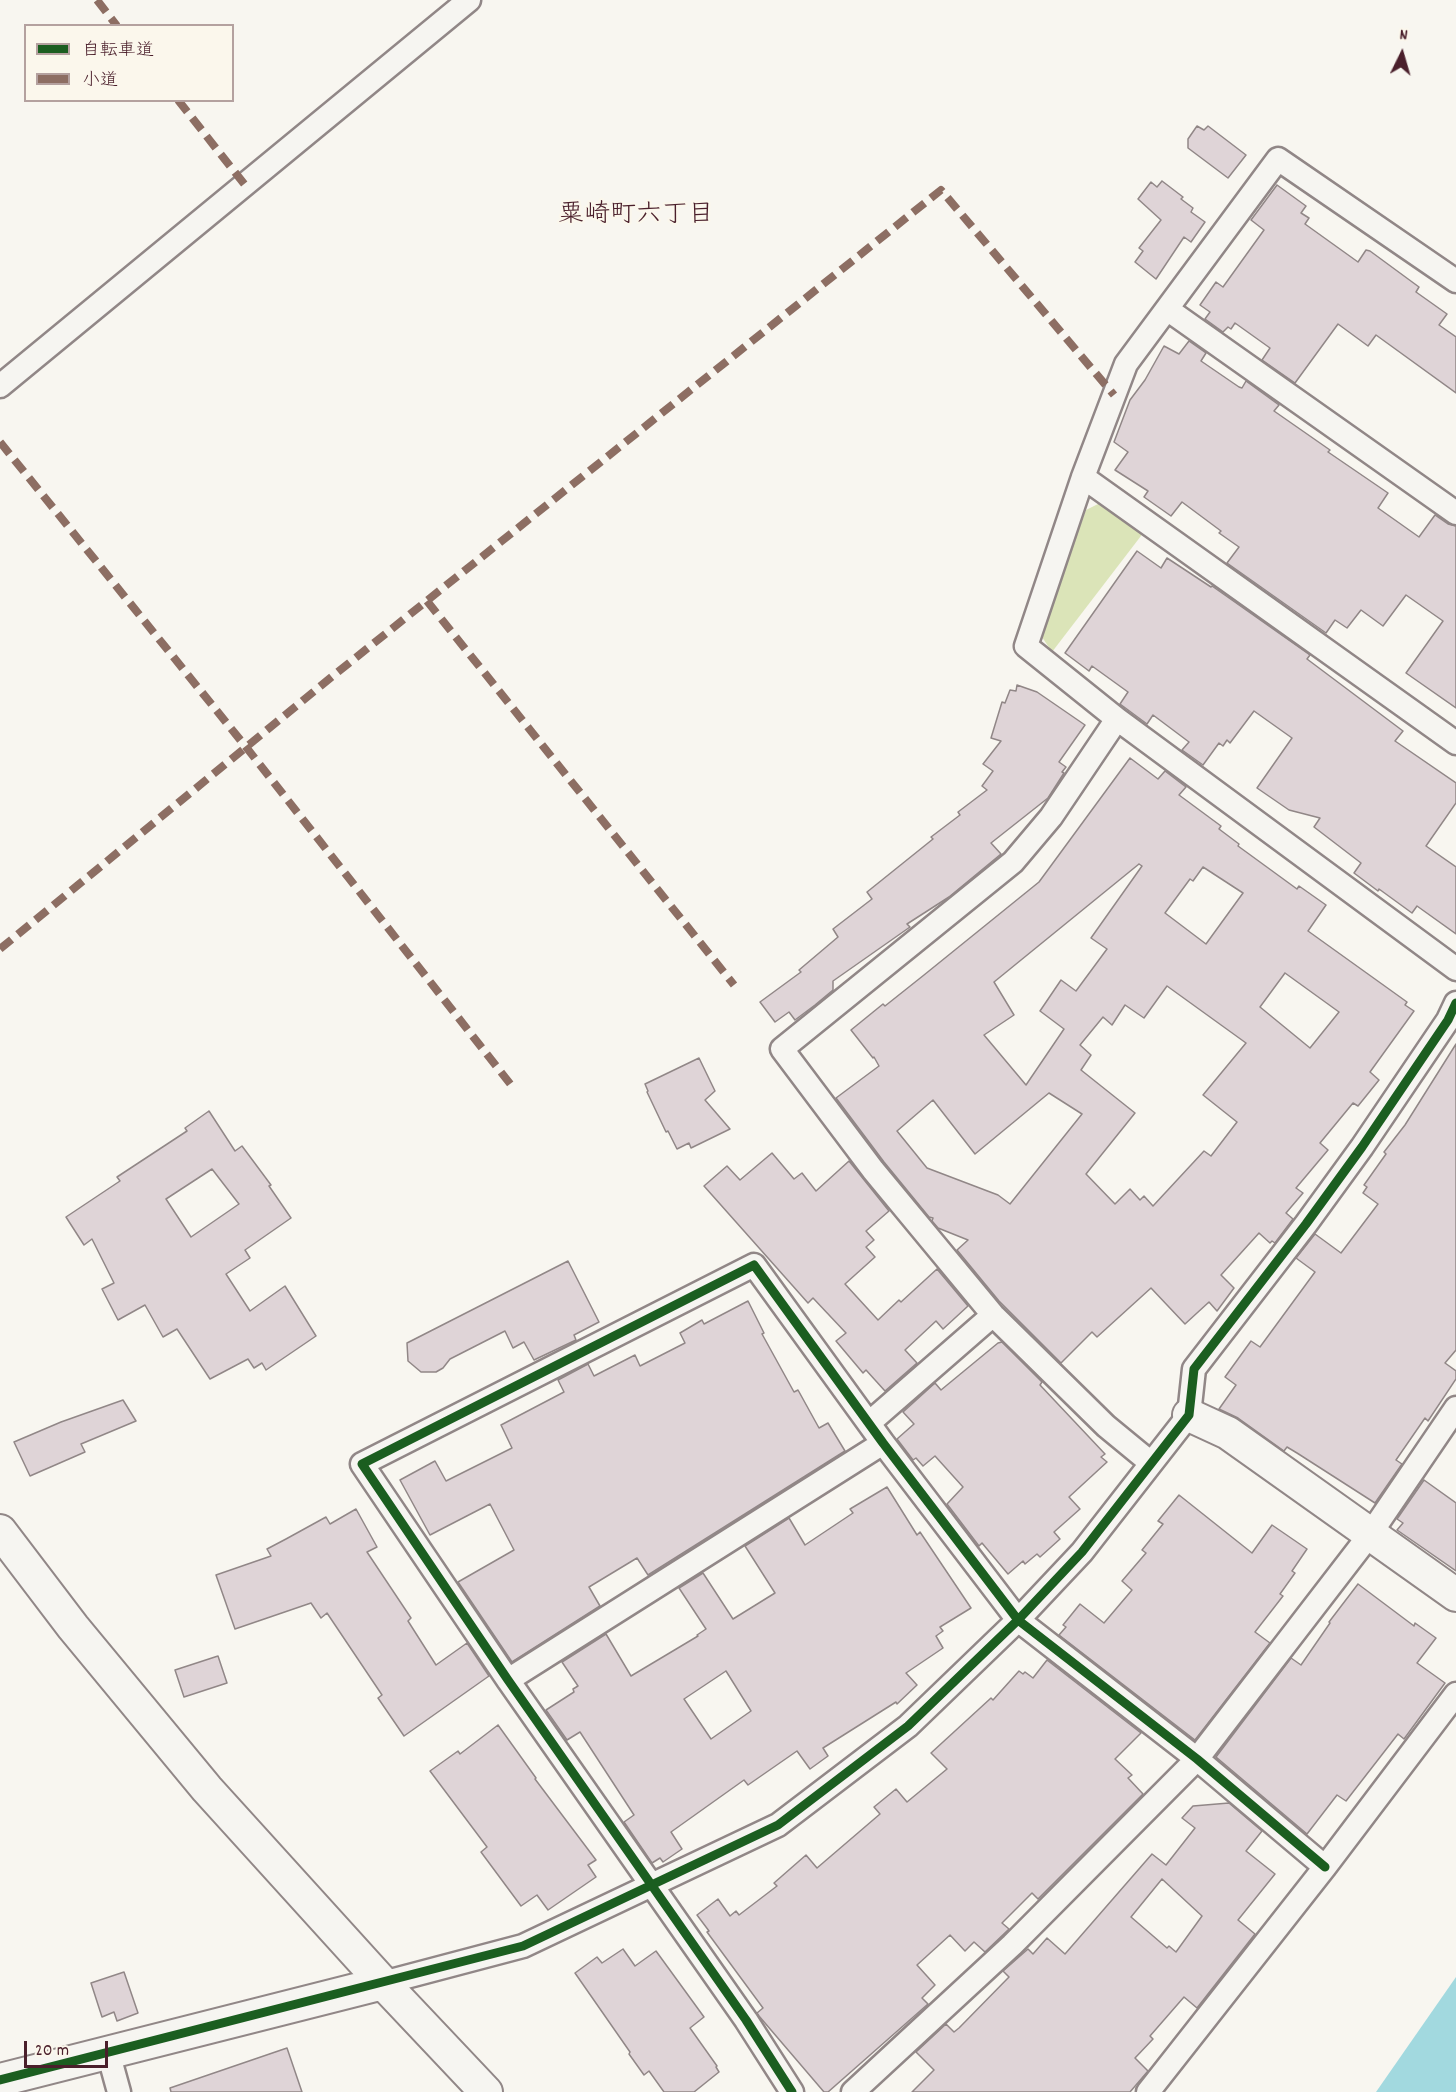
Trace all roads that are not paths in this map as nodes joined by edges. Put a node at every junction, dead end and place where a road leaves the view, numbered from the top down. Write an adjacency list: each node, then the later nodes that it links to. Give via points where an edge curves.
1 (469, 0): 4 (street)
2 (1456, 281): 3 (street, via 1278,159)
3 (1167, 309): 5 (street, via 1125,364); 6 (street)
4 (0, 386)
5 (1083, 477): 7 (street, via 1026,646); 8 (street)
6 (1456, 513)
7 (1116, 719): 9 (street); 11 (street, via 1051,817 1013,862 782,1049 873,1170)
8 (1456, 743)
9 (1456, 969)
10 (1453, 1017): 13 (street, via 1327,1195 1194,1369)
11 (993, 1315): 14 (street); 16 (street, via 1106,1426)
12 (1456, 1408): 18 (street)
13 (1189, 1415): 16 (street); 18 (street, via 1228,1433)
14 (869, 1423): 15 (street); 21 (street, via 754,1265 362,1464)
15 (883, 1443): 20 (street); 21 (street)
16 (1151, 1463): 20 (street, via 1082,1552)
17 (0, 1531): 26 (street, via 73,1627 207,1789)
18 (1371, 1533): 19 (street); 23 (street)
19 (1456, 1595)
20 (1018, 1620): 23 (street); 25 (street, via 908,1726 778,1824)
21 (508, 1680): 25 (street)
22 (1456, 1694): 24 (street)
23 (1197, 1759): 24 (street); 32 (street, via 1012,1945)
24 (1325, 1867): 33 (street)
25 (652, 1886): 26 (street, via 523,1946); 31 (street)
26 (383, 1983): 27 (street); 30 (street)
27 (108, 2052): 28 (street); 29 (street)
28 (0, 2080)
29 (119, 2092)
30 (486, 2092)
31 (792, 2092)
32 (853, 2092)
33 (1148, 2092)

